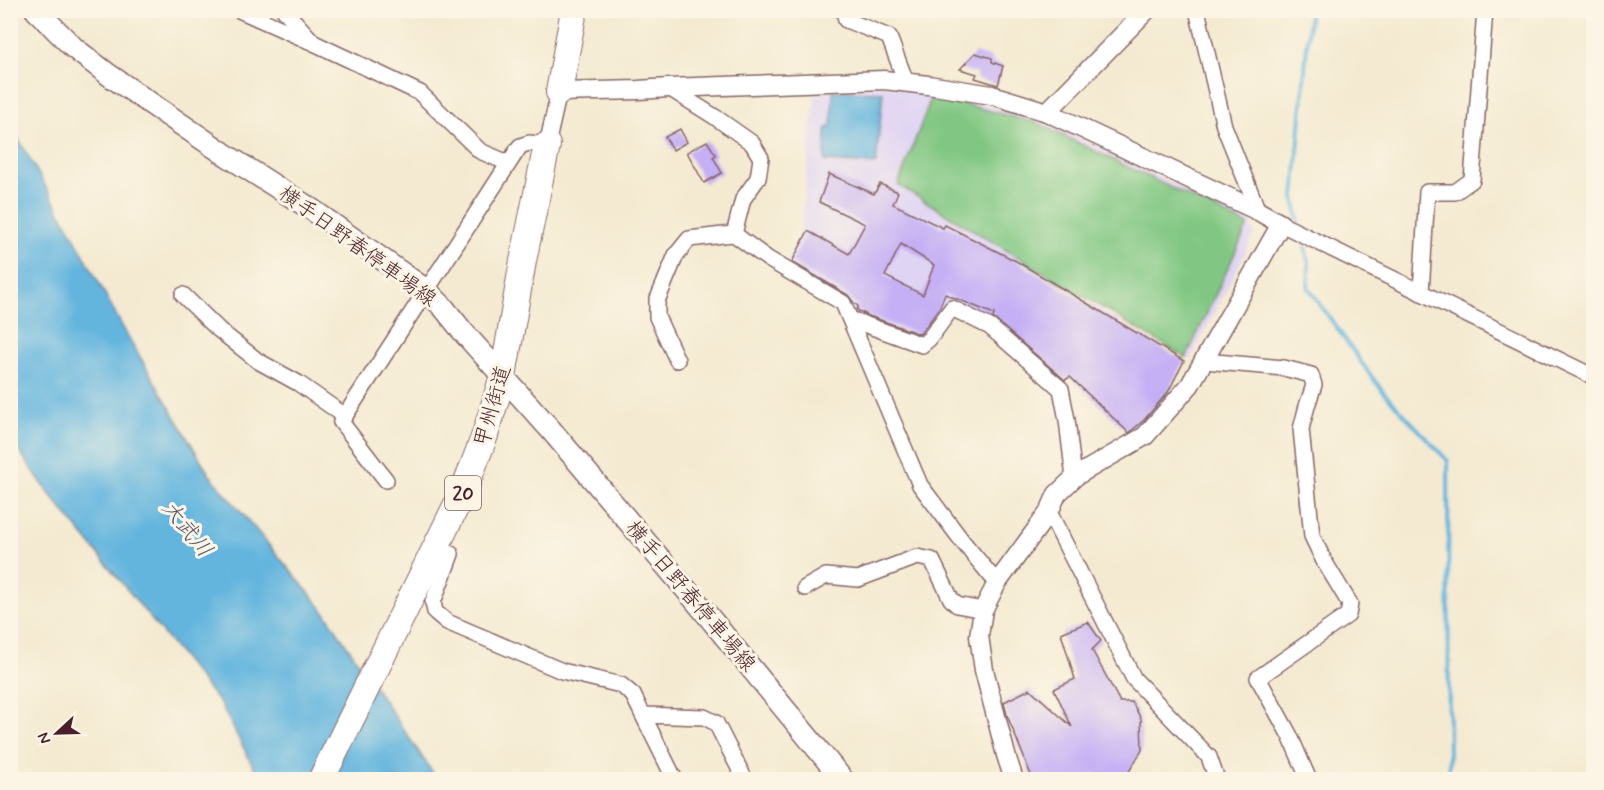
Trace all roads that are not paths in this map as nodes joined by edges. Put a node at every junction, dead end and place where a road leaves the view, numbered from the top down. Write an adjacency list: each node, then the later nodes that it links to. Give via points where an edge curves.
1 (36, 10): 19 (main road, 横手日野春停車場線, via 74,48 109,75 312,209)
2 (239, 10): 9 (street)
3 (284, 10): 9 (street)
4 (844, 10): 10 (street, via 846,20 889,37)
5 (1147, 10): 13 (street)
6 (1197, 10): 16 (street, via 1224,126)
7 (1485, 10): 20 (street, via 1472,180 1455,192 1427,192)
8 (571, 12): 12 (highway)
9 (314, 43): 15 (street, via 420,93 480,151)
10 (906, 82): 11 (street); 13 (street, via 992,95)
11 (669, 88): 12 (street); 22 (street, via 752,143 761,158 758,178 743,199 734,234 843,303)
12 (559, 92): 14 (street)
13 (1047, 112): 16 (street)
14 (547, 145): 15 (street, via 529,142 520,146); 25 (highway, 甲州街道 / 20)
15 (508, 163): 19 (street)
16 (1258, 212): 17 (street)
17 (1281, 224): 20 (street); 24 (street)
18 (732, 234): 23 (street, via 689,239 672,264 657,301 657,317)
19 (426, 290): 25 (main road, 横手日野春停車場線); 27 (street)
20 (1421, 293): 26 (street)
21 (183, 295): 27 (street, via 258,361)
22 (850, 319): 28 (street, via 922,345 952,308 990,327 1060,389); 32 (street, via 920,485)
23 (677, 360)
24 (1204, 361): 28 (street, via 1190,386 1145,436); 42 (street, via 1284,368 1311,375 1314,386 1302,429 1312,536 1350,604 1348,615 1258,678)
25 (503, 376): 31 (highway, 甲州街道 / 20, via 464,490); 39 (main road, 横手日野春停車場線)
26 (1593, 377)
27 (345, 416): 29 (street, via 341,422)
28 (1074, 478): 30 (street, via 1057,494)
29 (386, 480)
30 (1049, 512): 32 (street); 41 (street, via 1134,679 1209,757)
31 (437, 545): 35 (street, via 451,554 433,602 435,612 447,622 562,671 621,685 633,695); 36 (highway, 甲州街道 / 20)
32 (997, 583): 34 (street)
33 (804, 588): 34 (street, via 826,576 858,579 917,556 932,560 957,605)
34 (983, 610): 40 (street, via 979,636 984,670)
35 (643, 715): 37 (street); 38 (street, via 704,717 716,723)
36 (321, 780)
37 (675, 780)
38 (745, 780)
39 (843, 780)
40 (1014, 780)
41 (1217, 780)
42 (1309, 780)

